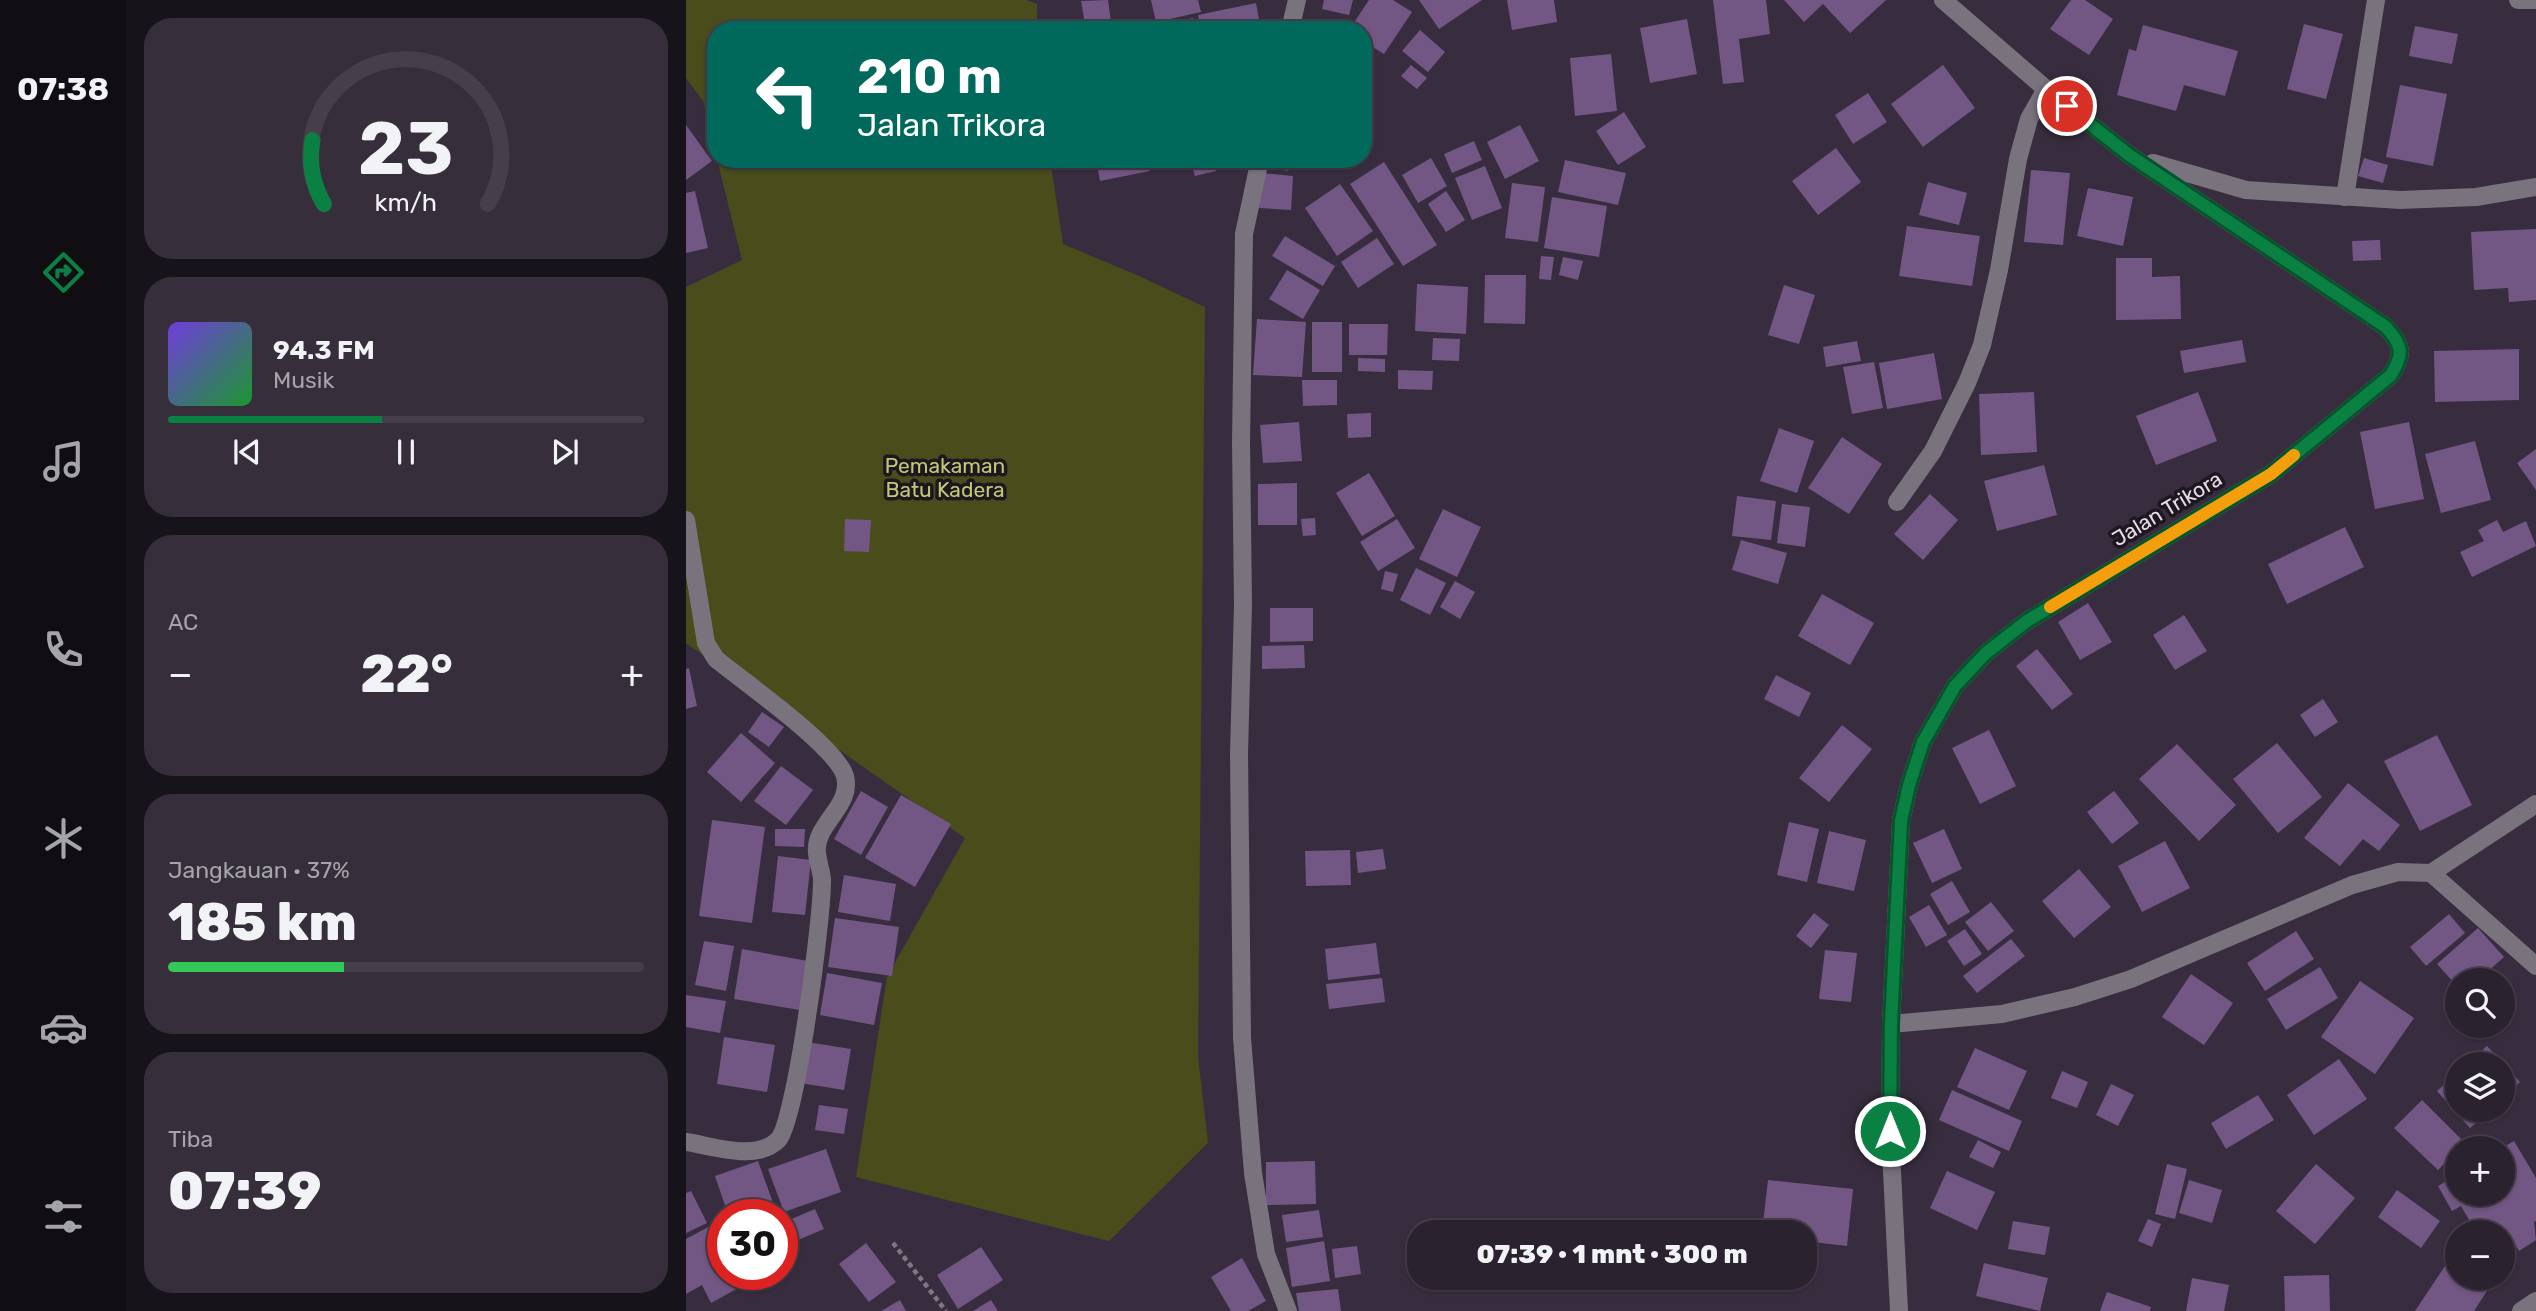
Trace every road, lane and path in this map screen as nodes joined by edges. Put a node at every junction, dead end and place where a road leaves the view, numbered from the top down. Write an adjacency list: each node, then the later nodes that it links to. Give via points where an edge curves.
1 (1297, 0): 6 (street)
2 (1943, 0): 7 (street, Jalan Trikora)
3 (2375, 0): 11 (street)
4 (2518, 0): 5 (street)
5 (2536, 0)
6 (1292, 21)
7 (2046, 89): 8 (street, Jalan Trikora); 12 (street, via 2029,119 2018,159 1982,345 1933,451)
8 (2129, 155): 11 (street, via 2246,190); 17 (street, Jalan Trikora, via 2386,327 2400,348 2400,361 2391,375 2271,474 2027,621 1986,653 1955,686 1923,742 1901,821)
9 (1258, 168): 22 (street, via 1244,248 1239,753 1242,1038 1253,1173 1266,1254)
10 (2536, 187): 11 (street, via 2476,197)
11 (2345, 197)
12 (1897, 502)
13 (686, 520): 18 (street, via 706,643 716,659 832,754 845,777 846,790 820,834 818,928 792,1105 782,1136 766,1148 748,1151)
14 (2536, 804): 15 (street)
15 (2431, 873): 16 (street); 17 (street, via 2398,872 2352,884 2131,979 2075,997 2002,1014)
16 (2536, 965)
17 (1891, 1024): 23 (street, Jalan Trikora, via 1890,1131)
18 (686, 1142)
19 (893, 1243): 21 (path)
20 (2536, 1301): 24 (street)
21 (946, 1311)
22 (1287, 1311)
23 (1899, 1311)
24 (2521, 1311)

